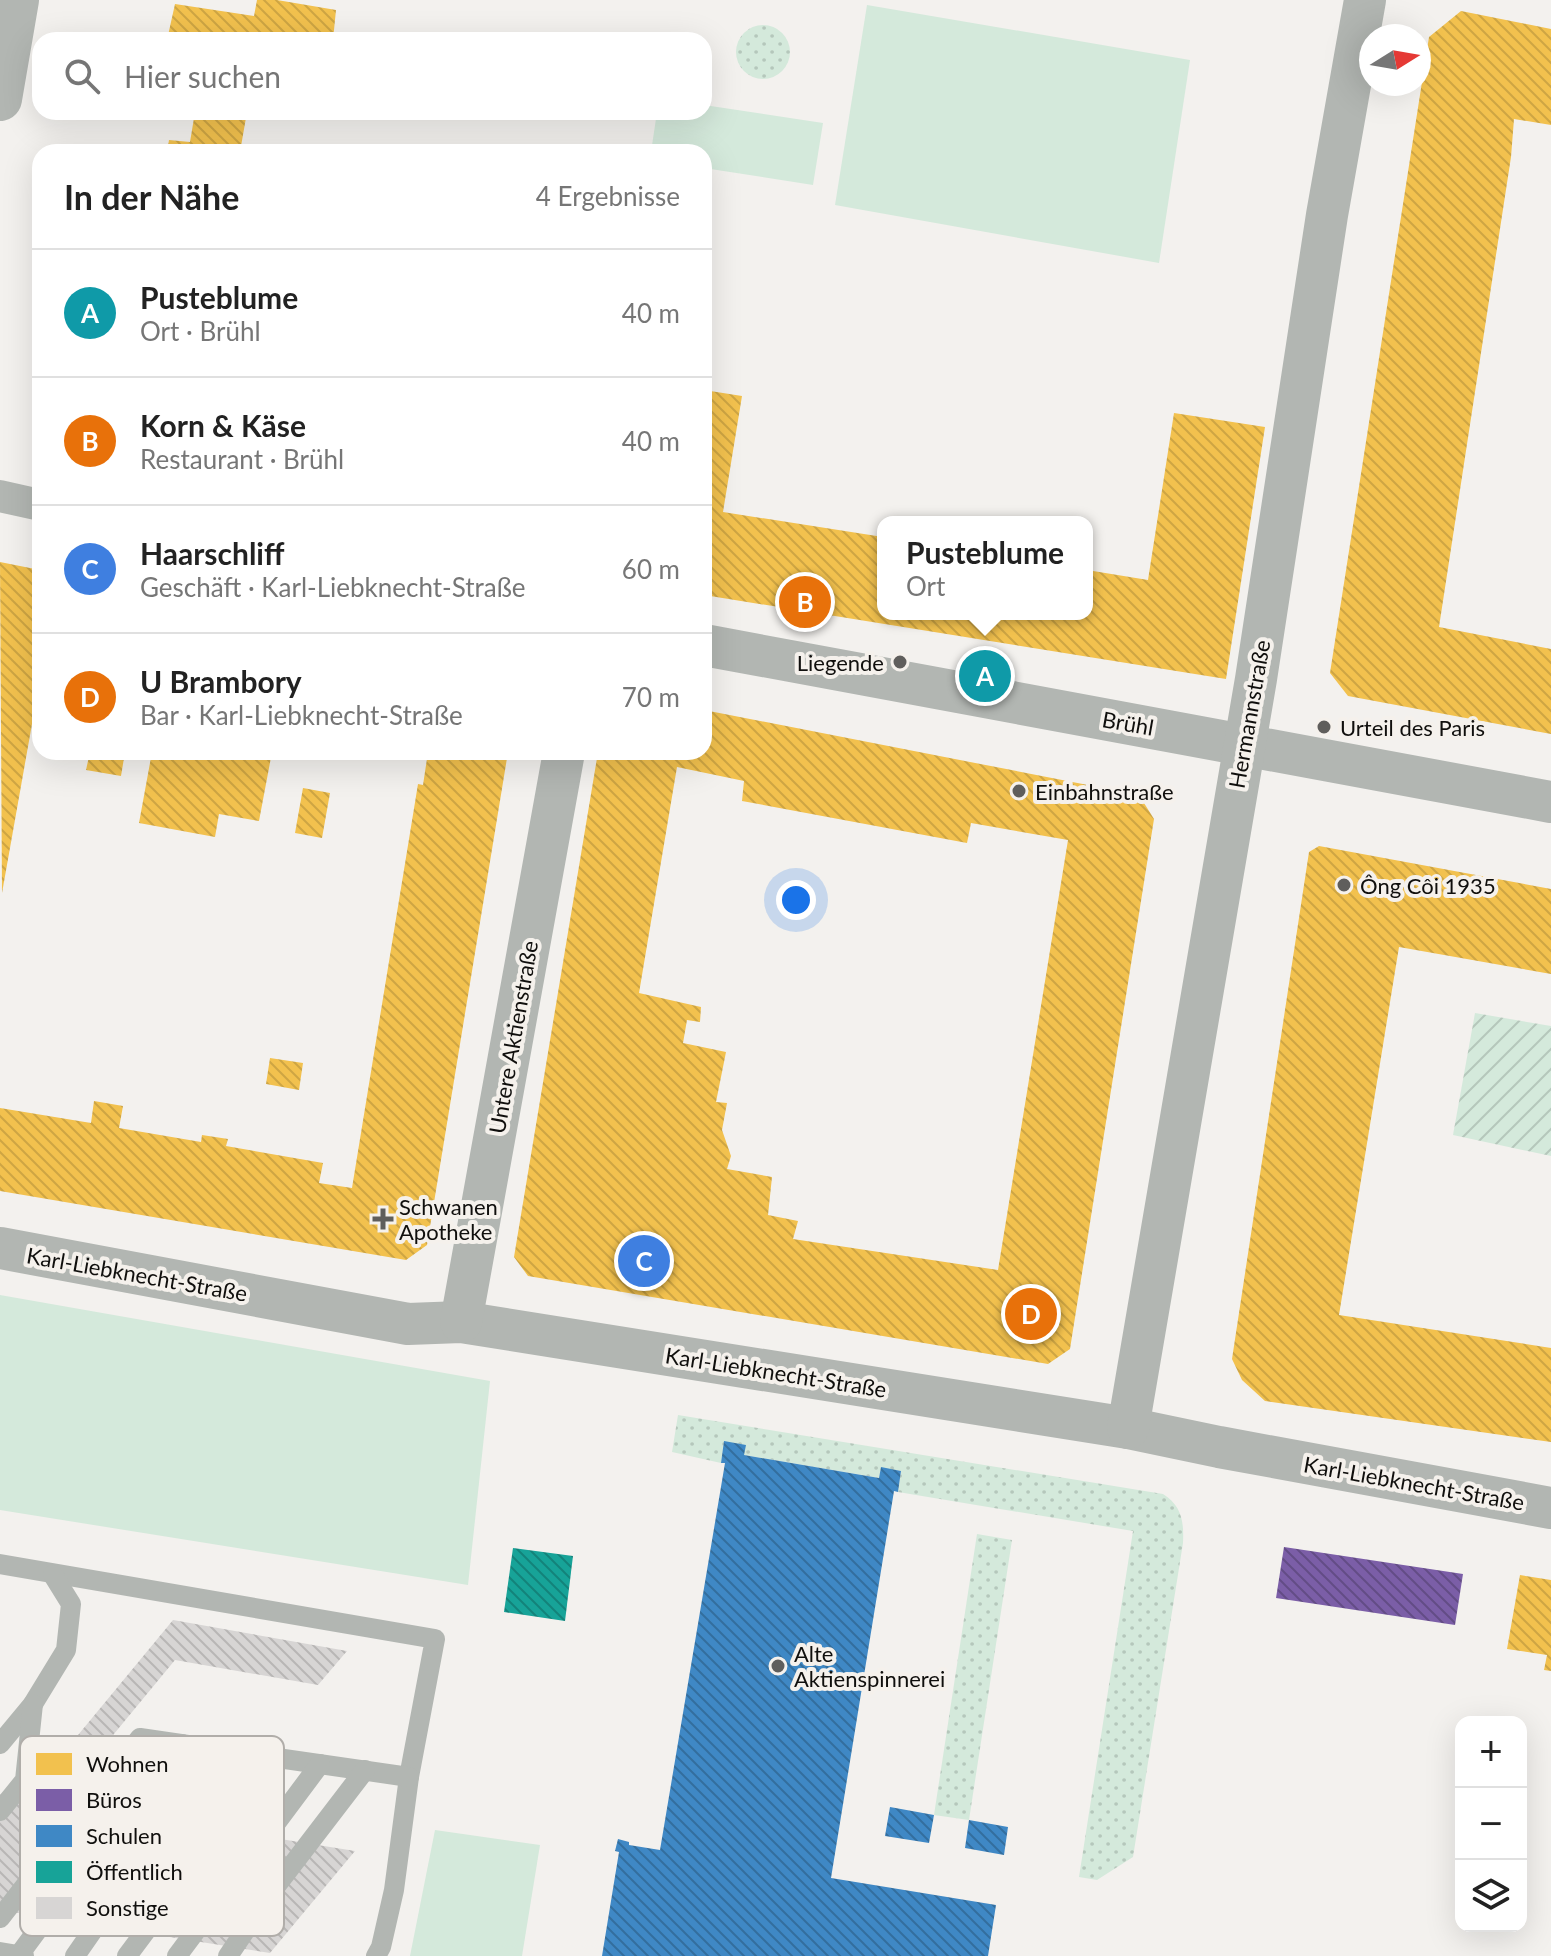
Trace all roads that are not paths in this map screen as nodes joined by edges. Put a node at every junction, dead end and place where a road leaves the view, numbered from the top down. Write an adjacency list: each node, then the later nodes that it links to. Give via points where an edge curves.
1 (17, 0): 3 (street)
2 (1365, 0): 7 (street, Hermannstraße)
3 (2, 77)
4 (0, 496): 5 (street)
5 (32, 503)
6 (712, 646): 7 (street, Brühl)
7 (1244, 744): 9 (street, Brühl); 12 (street, Hermannstraße)
8 (563, 760): 11 (street, Untere Aktienstraße)
9 (1551, 802)
10 (0, 1248): 11 (street, Karl-Liebknecht-Straße, via 408,1324)
11 (461, 1322): 12 (street, Karl-Liebknecht-Straße)
12 (1128, 1428): 13 (street, Karl-Liebknecht-Straße)
13 (1551, 1508)
14 (0, 1564): 15 (lane)
15 (53, 1575): 16 (lane, via 71,1604 66,1650); 23 (lane, via 435,1639)
16 (33, 1704): 17 (lane); 18 (lane); 19 (lane)
17 (0, 1720)
18 (30, 1736)
19 (0, 1744)
20 (284, 1759): 21 (lane)
21 (320, 1764): 22 (lane); 26 (lane)
22 (365, 1770): 23 (lane); 27 (lane)
23 (409, 1777): 41 (lane, via 394,1890)
24 (20, 1786): 25 (lane)
25 (0, 1811)
26 (284, 1812)
27 (284, 1876)
28 (20, 1892): 29 (lane)
29 (0, 1918)
30 (35, 1936): 36 (lane)
31 (89, 1936): 37 (lane)
32 (142, 1936): 38 (lane)
33 (192, 1936): 39 (lane)
34 (242, 1936): 40 (lane)
35 (0, 1952): 36 (lane)
36 (21, 1956)
37 (75, 1956)
38 (127, 1956)
39 (177, 1956)
40 (228, 1956)
41 (376, 1956)

